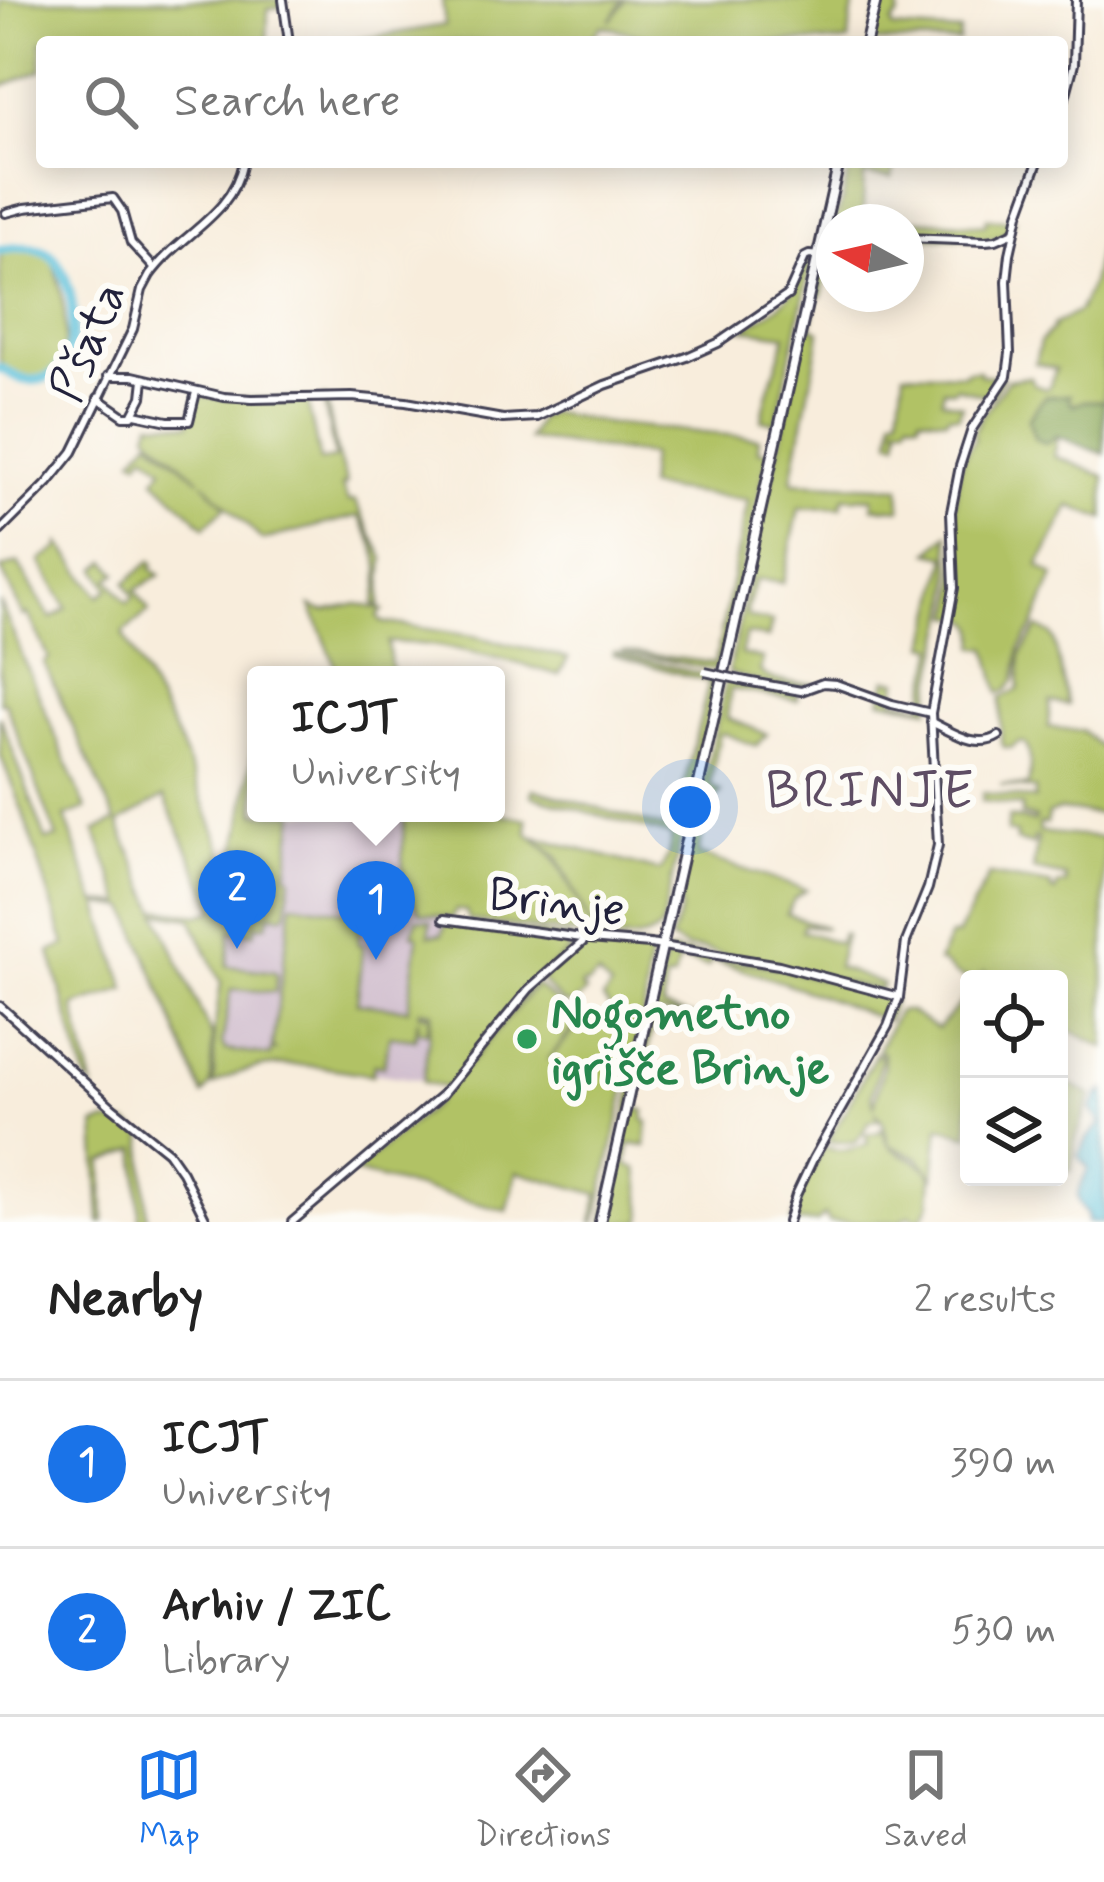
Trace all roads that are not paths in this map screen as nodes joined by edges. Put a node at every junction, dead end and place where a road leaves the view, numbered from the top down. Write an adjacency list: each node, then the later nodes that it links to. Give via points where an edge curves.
1 (283, 0): 4 (street)
2 (876, 0): 5 (main road)
3 (1076, 0): 6 (street)
4 (288, 36)
5 (867, 36)
6 (1068, 87)
7 (242, 168): 16 (street, via 224,206)
8 (838, 168): 10 (main road)
9 (1036, 168): 12 (street)
10 (830, 204)
11 (6, 213): 16 (street, Pšata, via 113,198 131,243)
12 (1014, 232): 13 (street, via 985,241); 24 (street, via 1009,366 960,466 950,530 954,588)
13 (924, 239)
14 (816, 255): 19 (street, via 801,261 782,300 718,343 537,417 377,398)
15 (816, 264): 28 (main road)
16 (154, 268): 17 (street, Pšata)
17 (108, 376): 18 (street); 20 (street, Pšata)
18 (145, 379): 19 (street); 21 (street)
19 (196, 392): 21 (street, via 189,421)
20 (98, 398): 21 (street, via 124,416); 22 (street, Pšata, via 65,463)
21 (135, 414)
22 (0, 531)
23 (705, 671): 24 (street, bridge, via 801,691 836,684)
24 (931, 718): 25 (street, via 975,742); 29 (street, via 938,845 906,942)
25 (999, 736)
26 (444, 919): 27 (street, Brinje)
27 (589, 939): 28 (street, Brinje); 32 (street, via 529,989 442,1095)
28 (662, 946): 29 (street, Brinje, via 779,965); 33 (main road)
29 (899, 997): 34 (street)
30 (0, 1006): 31 (street, via 168,1152)
31 (207, 1222)
32 (292, 1222)
33 (600, 1222)
34 (788, 1222)

